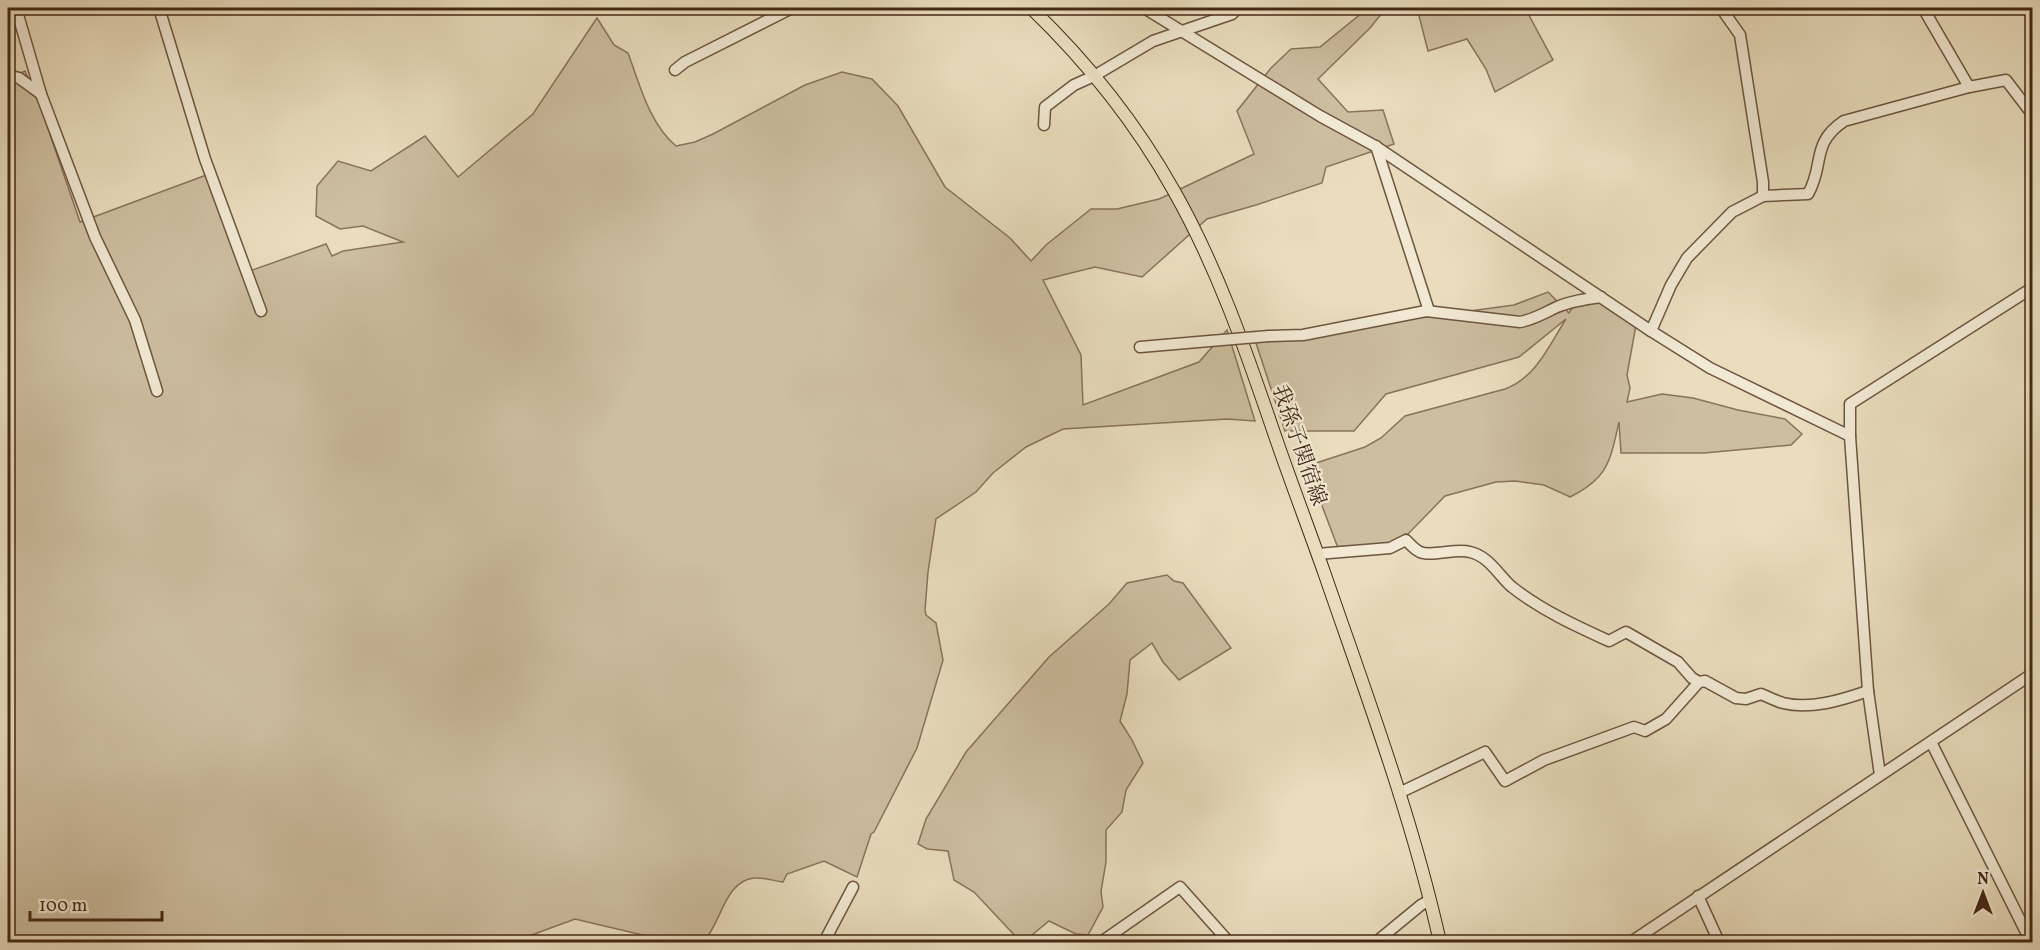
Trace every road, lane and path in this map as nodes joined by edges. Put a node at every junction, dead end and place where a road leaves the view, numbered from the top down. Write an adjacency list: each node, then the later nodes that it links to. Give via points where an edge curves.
1 (16, 8): 14 (street)
2 (159, 8): 21 (street, via 205,159)
3 (792, 8): 10 (street)
4 (1030, 8): 12 (main road, 我孫子関宿線)
5 (1144, 8): 9 (street)
6 (1238, 8): 9 (street, via 1232,14)
7 (1721, 8): 18 (street, via 1740,35)
8 (1923, 8): 13 (street)
9 (1184, 31): 12 (street, via 1153,41); 17 (street, via 1320,116)
10 (675, 70)
11 (8, 75): 14 (street)
12 (1094, 76): 16 (street, via 1074,85 1045,107); 27 (main road, 我孫子関宿線, via 1173,190 1209,260 1238,329)
13 (1969, 87): 15 (street, via 2006,80); 18 (street, via 1844,121 1831,130 1820,148 1814,184 1808,195)
14 (41, 94): 25 (street, via 95,237 135,320)
15 (2032, 114)
16 (1044, 125)
17 (1376, 146): 20 (street); 22 (street)
18 (1763, 196): 23 (street, via 1732,212 1688,258)
19 (2032, 288): 26 (street, via 1850,404)
20 (1601, 297): 22 (street, via 1577,300 1534,320 1520,322); 23 (street)
21 (261, 311)
22 (1429, 311): 24 (street, bridge, via 1303,335)
23 (1651, 331): 26 (street, via 1710,368)
24 (1140, 347)
25 (157, 391)
26 (1850, 436): 30 (street)
27 (1317, 554): 29 (street, via 1390,548 1406,540 1424,553 1471,552 1488,562 1510,585 1571,624 1610,641 1626,632 1678,662); 33 (main road, 我孫子関宿線)
28 (2032, 674): 31 (street)
29 (1699, 682): 30 (street, via 1705,681 1736,698 1761,694 1803,705 1833,702); 33 (street, via 1666,719 1645,731 1634,727 1544,760 1505,781 1485,752)
30 (1868, 691): 32 (street)
31 (1931, 742): 32 (street); 44 (street)
32 (1880, 776): 35 (street)
33 (1399, 793): 36 (main road, 我孫子関宿線)
34 (853, 887): 37 (street)
35 (1698, 896): 42 (street); 43 (street)
36 (1430, 900): 40 (street); 41 (main road, 我孫子関宿線)
37 (824, 942)
38 (1101, 942): 39 (street, via 1180,887)
39 (1229, 942)
40 (1376, 942)
41 (1440, 942)
42 (1630, 942)
43 (1719, 942)
44 (2031, 942)

